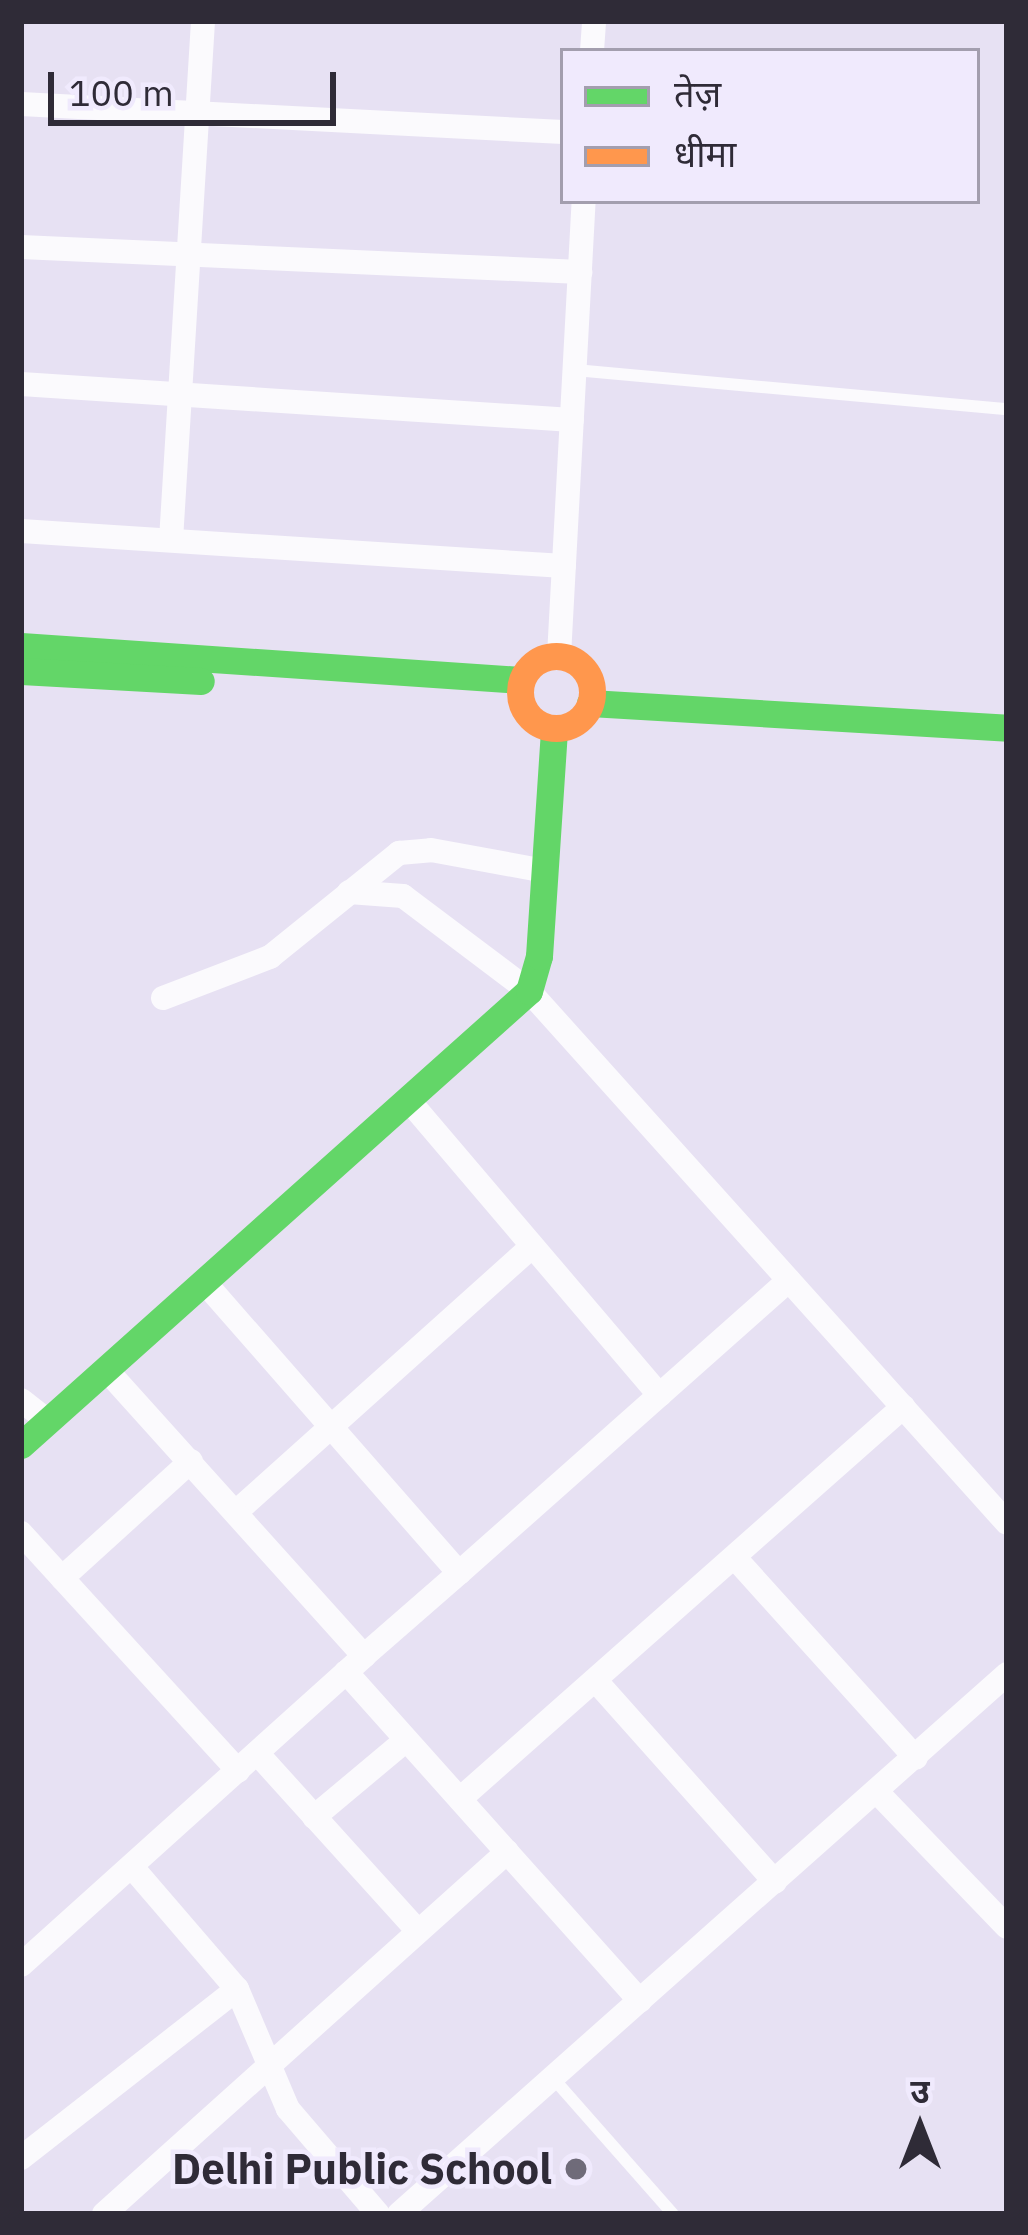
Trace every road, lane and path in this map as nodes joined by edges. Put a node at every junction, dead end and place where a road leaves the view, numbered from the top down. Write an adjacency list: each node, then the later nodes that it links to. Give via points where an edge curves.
1 (203, 21): 3 (street)
2 (21, 104): 3 (street)
3 (197, 113): 4 (street); 7 (street)
4 (560, 132)
5 (584, 204): 8 (street)
6 (21, 247): 7 (street)
7 (189, 256): 8 (street); 11 (street)
8 (580, 272): 9 (street)
9 (575, 370): 12 (lane); 13 (street)
10 (21, 384): 11 (street)
11 (180, 391): 13 (street); 15 (street)
12 (1007, 409)
13 (572, 420): 16 (street)
14 (21, 531): 15 (street)
15 (171, 540): 16 (street)
16 (564, 566): 18 (street)
17 (21, 646): 20 (main road)
18 (559, 656): 20 (main road, via 540,659); 21 (main road, via 580,665)
19 (21, 670): 20 (main road)
20 (521, 690): 23 (main road, via 538,724)
21 (591, 694): 22 (main road); 23 (main road, via 572,724); 24 (main road)
22 (1007, 708)
23 (554, 728): 25 (main road)
24 (1007, 728)
25 (545, 872): 26 (street, via 411,849); 27 (main road)
26 (349, 892): 27 (street, via 403,896); 28 (street, via 270,957)
27 (529, 992): 29 (main road); 31 (street)
28 (163, 998)
29 (410, 1102): 30 (street); 32 (main road)
30 (532, 1246): 34 (street); 38 (street)
31 (789, 1280): 34 (street); 36 (street)
32 (206, 1285): 33 (main road); 38 (street)
33 (107, 1371): 37 (main road); 40 (street)
34 (659, 1395): 45 (street)
35 (21, 1400): 37 (street)
36 (903, 1407): 42 (street); 44 (street)
37 (48, 1421): 39 (main road)
38 (331, 1430): 41 (street); 45 (street)
39 (21, 1445)
40 (190, 1462): 41 (street); 46 (street)
41 (236, 1512): 47 (street)
42 (1007, 1523)
43 (21, 1533): 46 (street)
44 (736, 1559): 49 (street); 51 (street)
45 (459, 1573): 47 (street)
46 (62, 1578): 52 (street)
47 (355, 1664): 50 (street); 52 (street)
48 (1007, 1674): 51 (street)
49 (596, 1681): 54 (street); 58 (street)
50 (406, 1740): 54 (street); 55 (street)
51 (916, 1758): 53 (street)
52 (247, 1762): 55 (street); 57 (street)
53 (877, 1792): 58 (street); 59 (street)
54 (460, 1799): 56 (street)
55 (314, 1817): 60 (street)
56 (507, 1852): 60 (street); 63 (street)
57 (132, 1867): 61 (street); 62 (street)
58 (775, 1882): 63 (street)
59 (1007, 1927)
60 (418, 1931): 64 (street)
61 (21, 1965)
62 (237, 1989): 64 (street); 66 (street)
63 (640, 2001): 65 (street)
64 (267, 2061): 67 (street); 68 (street, via 288,2109)
65 (553, 2078): 69 (street); 70 (lane)
66 (21, 2158)
67 (104, 2214)
68 (378, 2214)
69 (399, 2214)
70 (673, 2214)

